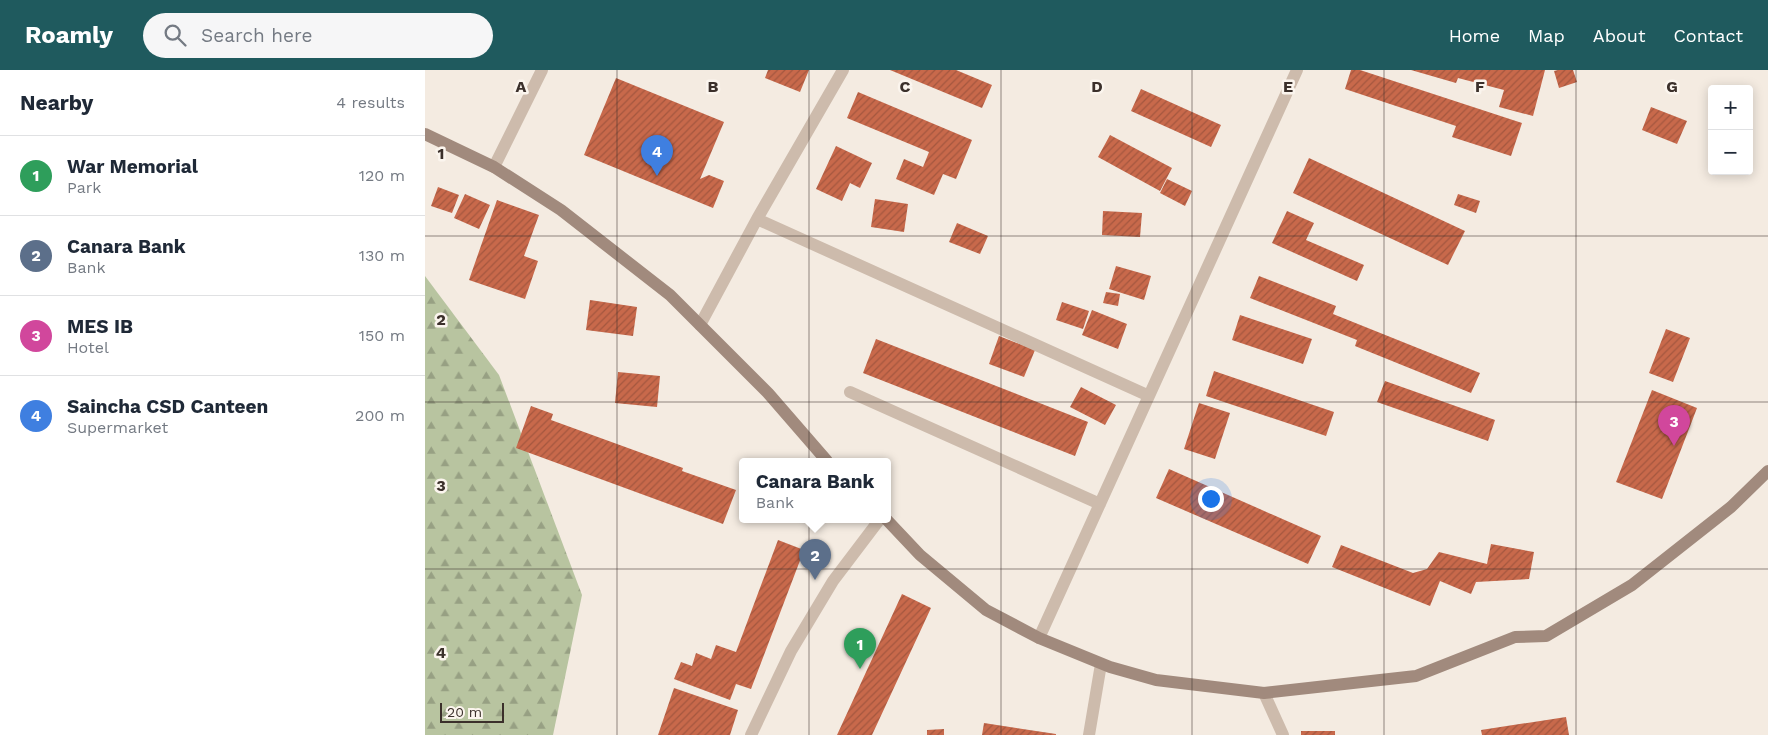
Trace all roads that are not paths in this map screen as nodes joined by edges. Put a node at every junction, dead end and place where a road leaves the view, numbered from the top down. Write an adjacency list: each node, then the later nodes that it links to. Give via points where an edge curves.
1 (541, 70): 5 (lane)
2 (843, 70): 6 (lane)
3 (1297, 70): 9 (lane, via 1191,306)
4 (425, 134): 5 (main road)
5 (494, 167): 7 (main road, via 561,210 670,295)
6 (757, 219): 7 (lane); 9 (lane)
7 (700, 325): 10 (main road, via 768,393)
8 (850, 392): 12 (lane)
9 (1147, 395): 12 (lane)
10 (824, 458)
11 (1768, 471): 17 (main road, via 1731,507 1631,585 1546,636 1515,637 1416,676)
12 (1100, 504): 15 (lane)
13 (877, 523): 18 (lane, via 833,581 791,650)
14 (890, 523): 15 (main road, via 920,555 986,610)
15 (1039, 638): 16 (main road)
16 (1101, 664): 17 (main road, via 1156,680); 19 (lane)
17 (1264, 693): 20 (lane)
18 (751, 735)
19 (1089, 735)
20 (1283, 735)

